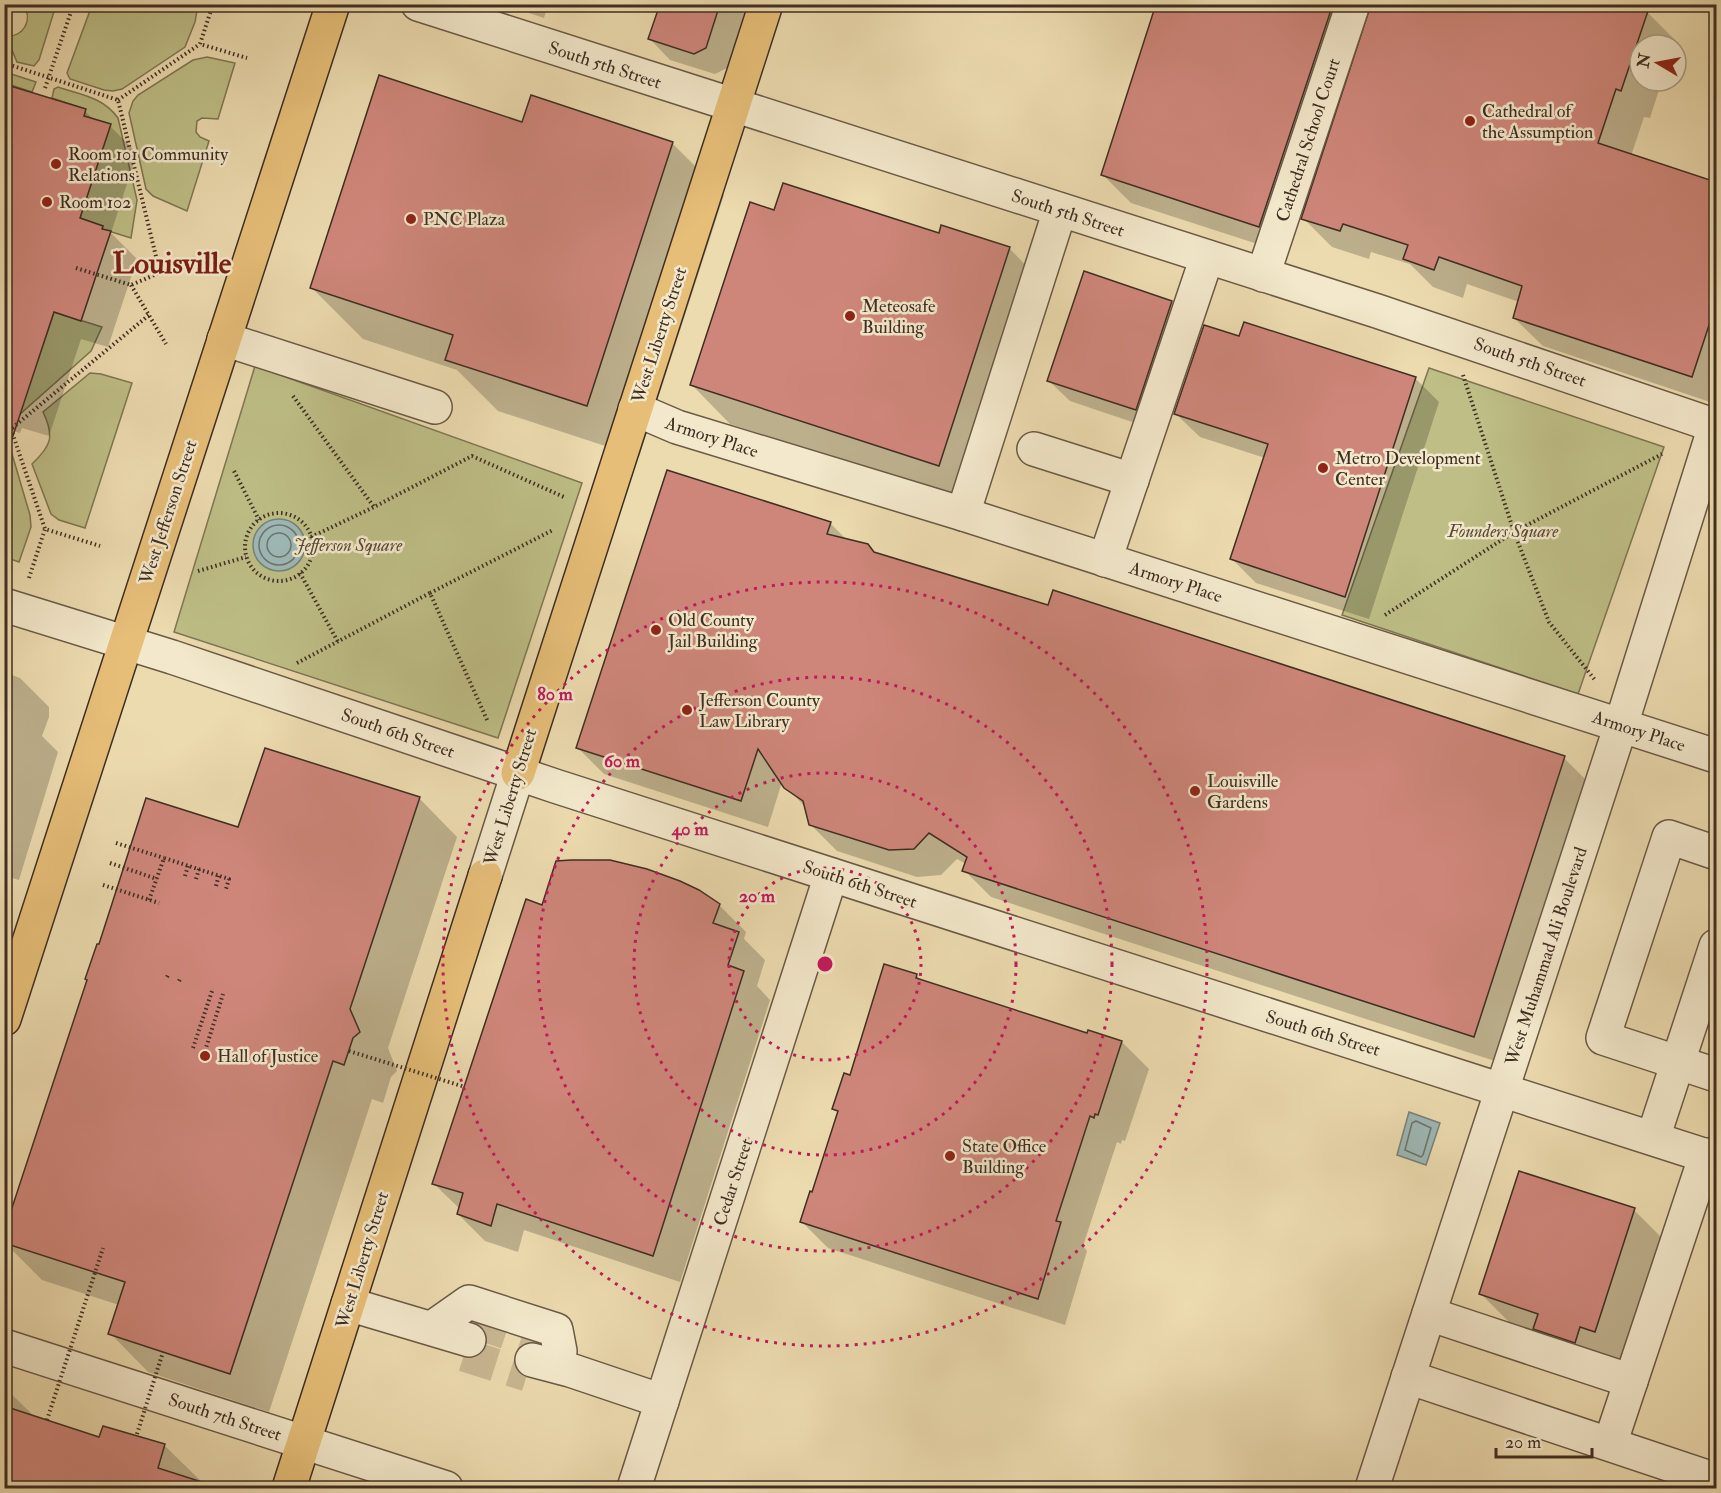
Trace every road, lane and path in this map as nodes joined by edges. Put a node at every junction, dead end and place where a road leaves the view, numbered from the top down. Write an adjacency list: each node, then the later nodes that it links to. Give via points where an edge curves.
1 (213, 4): 7 (path)
2 (333, 4): 23 (main road, West Jefferson Street)
3 (418, 4): 13 (street, South 5th Street)
4 (766, 4): 13 (main road, West Liberty Street)
5 (1353, 4): 19 (street, Cathedral School Court)
6 (73, 5): 10 (path)
7 (200, 44): 8 (path); 12 (path)
8 (247, 58)
9 (4, 63): 10 (path)
10 (49, 78): 11 (path); 12 (path)
11 (45, 88)
12 (118, 100): 18 (path)
13 (734, 106): 14 (street, South 5th Street); 27 (main road, West Liberty Street)
14 (1060, 210): 15 (street, South 5th Street); 37 (street)
15 (1207, 257): 19 (street, South 5th Street); 34 (street)
16 (194, 258): 18 (path)
17 (76, 268): 20 (path)
18 (160, 273): 20 (path)
19 (1263, 275): 22 (street, South 5th Street)
20 (131, 285): 21 (path)
21 (149, 315): 24 (path); 30 (path)
22 (1450, 335): 28 (street, South 5th Street); 41 (path)
23 (224, 339): 26 (street); 53 (main road, West Jefferson Street)
24 (166, 344)
25 (291, 392): 36 (path)
26 (435, 407)
27 (635, 409): 37 (street, Armory Place, via 677,427); 59 (main road, West Liberty Street)
28 (1716, 425): 57 (street, West Muhammad Ali Boulevard)
29 (4, 427): 30 (path)
30 (11, 429): 39 (path)
31 (1034, 449): 34 (street)
32 (1662, 454): 41 (path)
33 (234, 471): 38 (path)
34 (1132, 480): 45 (street)
35 (564, 497): 36 (path, via 472,456)
36 (374, 507): 42 (path)
37 (963, 514): 45 (street, Armory Place)
38 (258, 520): 42 (path, via 268,514 290,514 306,527); 44 (path, via 246,536)
39 (45, 529): 43 (path); 48 (path)
40 (553, 530): 49 (path)
41 (1514, 532): 51 (path); 55 (path, via 1548,622)
42 (311, 537): 47 (path, via 311,556)
43 (100, 546)
44 (246, 557): 46 (path); 47 (path, via 251,567 269,580 291,579)
45 (1105, 560): 51 (street, Armory Place)
46 (198, 571)
47 (300, 573): 52 (path)
48 (29, 579)
49 (430, 593): 52 (path); 56 (path)
50 (4, 605): 53 (street, South 6th Street)
51 (1349, 638): 57 (street, Armory Place)
52 (338, 642): 54 (path)
53 (126, 643): 59 (street, South 6th Street); 80 (main road, West Jefferson Street)
54 (297, 663)
55 (1595, 680)
56 (488, 722)
57 (1621, 725): 58 (street, Armory Place); 87 (street, West Muhammad Ali Boulevard)
58 (1716, 756)
59 (518, 773): 67 (street, South 6th Street); 69 (street, West Liberty Street)
60 (116, 843): 62 (path)
61 (1716, 853): 84 (street, via 1669,837 1603,1038)
62 (164, 858): 64 (path); 70 (path)
63 (110, 863): 70 (path)
64 (188, 866): 65 (path); 68 (path)
65 (199, 869): 66 (path); 71 (path)
66 (219, 875): 73 (path); 74 (path, via 229,879)
67 (831, 875): 87 (street, South 6th Street); 99 (street, Cedar Street)
68 (185, 876)
69 (485, 876): 91 (main road, West Liberty Street)
70 (157, 879): 75 (path)
71 (196, 879)
72 (103, 885): 75 (path)
73 (216, 886)
74 (226, 889)
75 (149, 900): 76 (path)
76 (159, 903)
77 (1716, 946): 84 (street)
78 (212, 991): 79 (path, via 192,1047)
79 (206, 1001)
80 (4, 1019)
81 (209, 1044): 83 (path, via 224,995)
82 (349, 1050): 86 (path, bridge)
83 (205, 1051)
84 (1678, 1063): 85 (street); 88 (street)
85 (1716, 1075)
86 (465, 1087)
87 (1503, 1089): 88 (street, South 6th Street); 92 (street, West Muhammad Ali Boulevard)
88 (1653, 1138): 89 (street, South 6th Street)
89 (1711, 1157): 98 (street)
90 (103, 1248): 100 (path, bridge)
91 (348, 1304): 93 (street); 102 (main road, West Liberty Street)
92 (1429, 1314): 97 (street, West Muhammad Ali Boulevard); 98 (street)
93 (432, 1328): 94 (street); 99 (street, via 469,1302 556,1330 545,1359)
94 (469, 1339)
95 (4, 1346): 102 (street, South 7th Street)
96 (163, 1352): 101 (path, bridge)
97 (1408, 1377): 103 (street); 108 (street, West Muhammad Ali Boulevard)
98 (1631, 1381): 103 (street)
99 (662, 1401): 107 (street, Cedar Street)
100 (47, 1420)
101 (136, 1434)
102 (304, 1443): 105 (main road, West Liberty Street); 106 (street, South 7th Street)
103 (1610, 1444): 104 (street)
104 (1716, 1480)
105 (289, 1488)
106 (446, 1488)
107 (634, 1488)
108 (1372, 1488)

